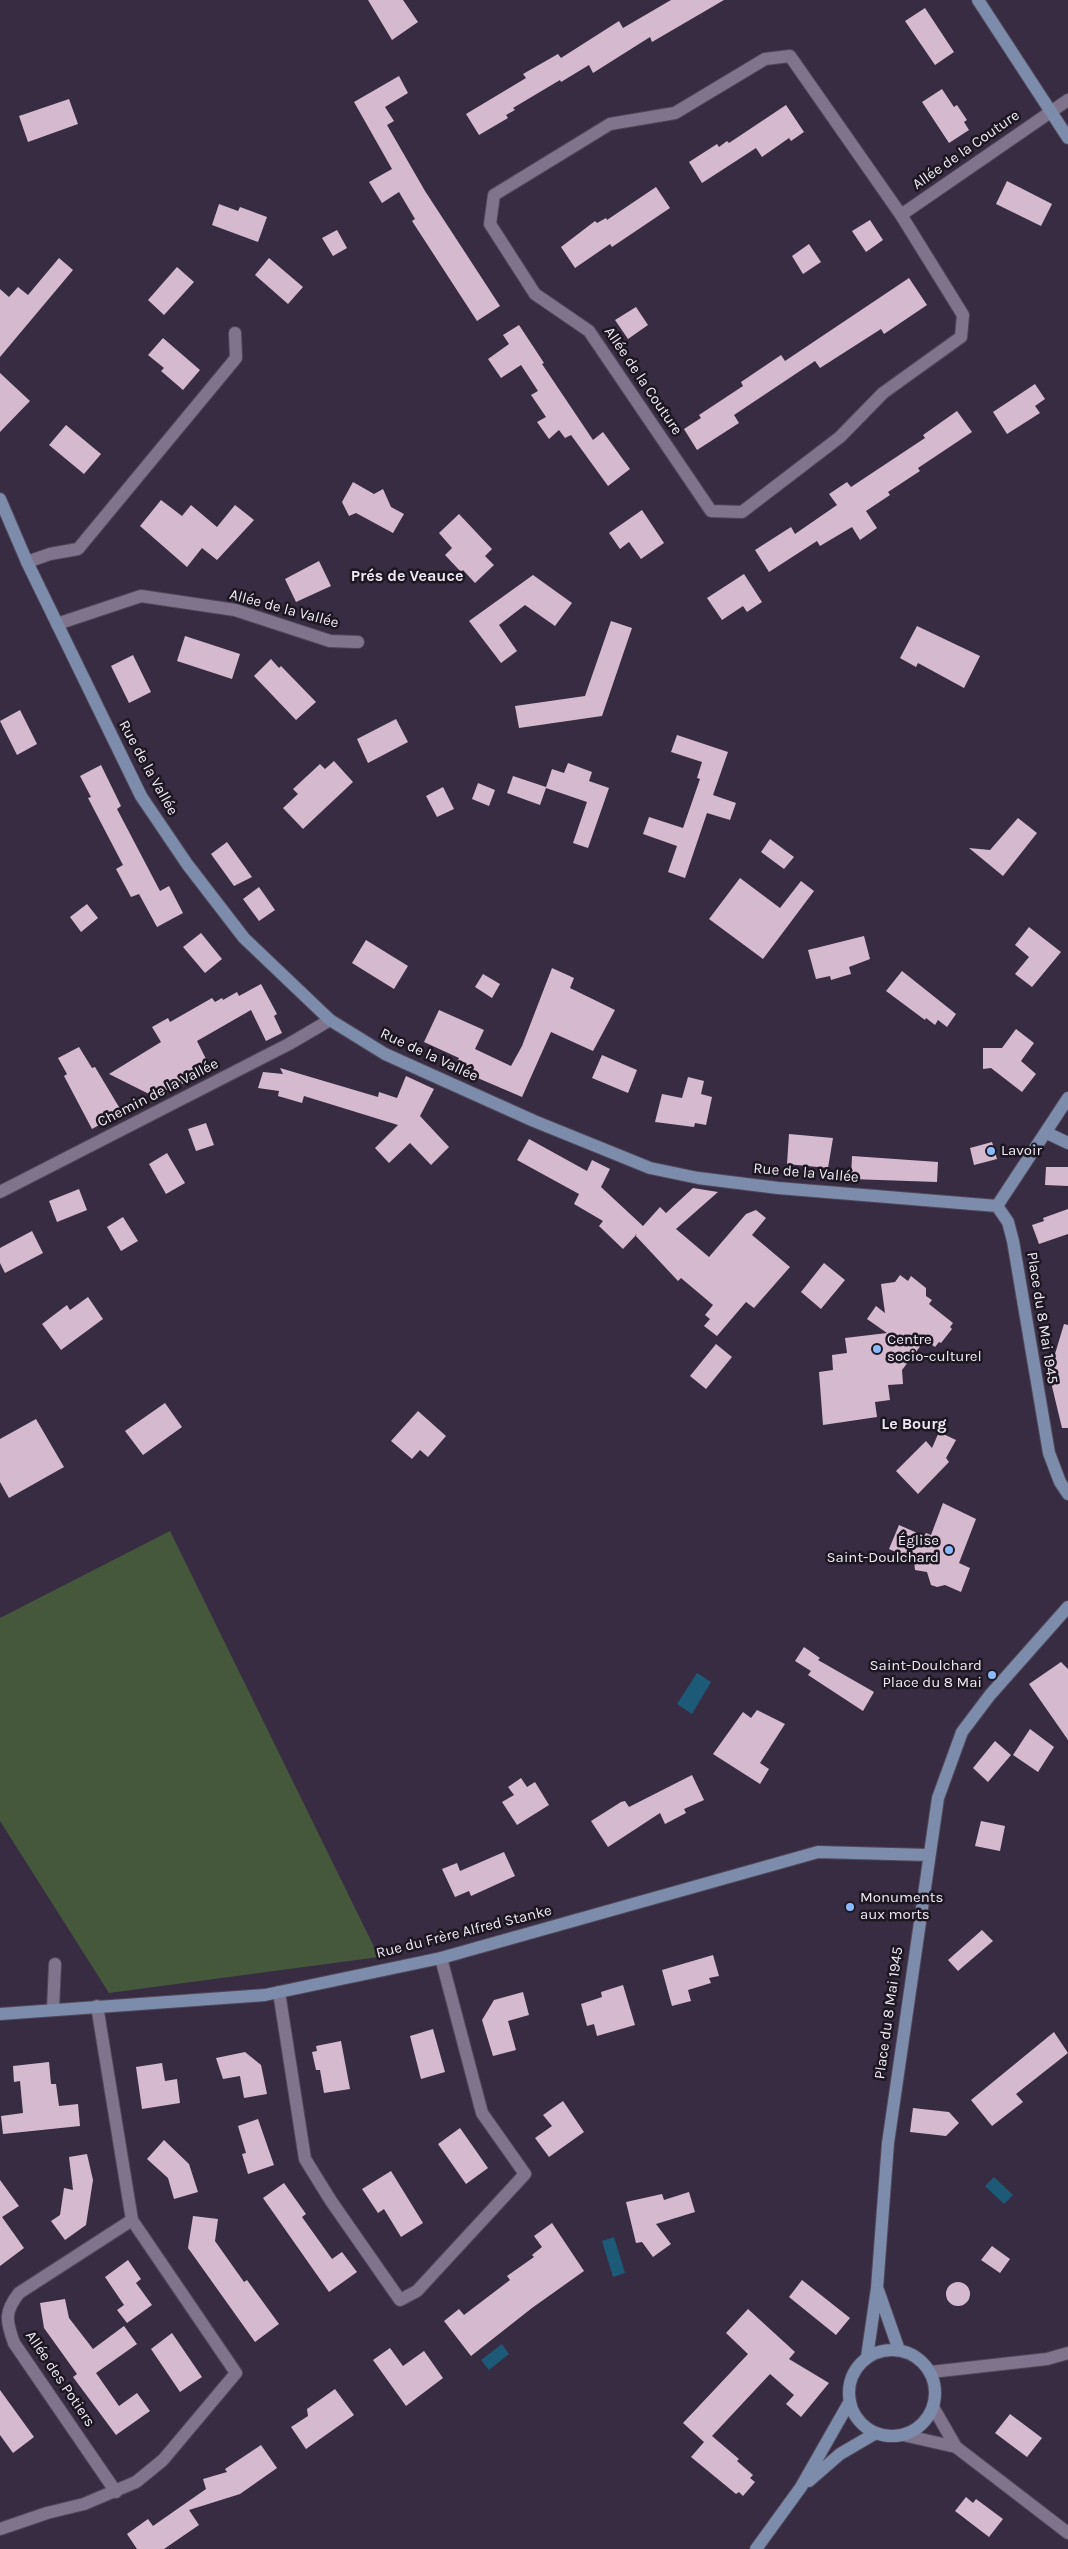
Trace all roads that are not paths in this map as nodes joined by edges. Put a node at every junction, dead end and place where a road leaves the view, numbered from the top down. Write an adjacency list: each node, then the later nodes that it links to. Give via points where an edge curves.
1 (978, 0): 3 (street)
2 (1068, 100): 3 (street, Allée de la Couture)
3 (1050, 112): 4 (street); 5 (street, Allée de la Couture)
4 (1068, 138)
5 (901, 215): 5 (street, Allée de la Couture, via 790,56 765,59 675,112 610,124 494,195 490,224 535,294 589,331 711,511 742,512 840,437 882,393 961,337 963,315)
6 (235, 333): 8 (street, via 236,358 78,549)
7 (0, 499): 8 (street, Rue de la Vallée)
8 (27, 562): 9 (street, Rue de la Vallée)
9 (57, 624): 10 (street, Allée de la Vallée, via 141,596 235,610 330,641); 11 (street, Rue de la Vallée, via 141,796 187,864 244,938)
10 (358, 642)
11 (330, 1020): 15 (street, Chemin de la Vallée); 16 (street, Rue de la Vallée, via 384,1054 650,1168 778,1188)
12 (1068, 1098): 13 (street)
13 (1047, 1133): 14 (street); 16 (street)
14 (1068, 1143)
15 (0, 1192)
16 (997, 1206): 17 (street, Place du 8 Mai 1945, via 1008,1222 1013,1240 1049,1453)
17 (1068, 1494)
18 (1068, 1607): 19 (street, Place du 8 Mai 1945, via 990,1695 962,1732 938,1798)
19 (928, 1855): 20 (street, Rue du Frère Alfred Stanke, via 818,1852); 27 (street, Place du 8 Mai 1945, via 888,2143)
20 (440, 1958): 22 (street, Rue du Frère Alfred Stanke); 22 (street, via 482,2113 525,2174 417,2291 400,2300 305,2160)
21 (55, 1964): 24 (street)
22 (279, 1992): 23 (street, Rue du Frère Alfred Stanke)
23 (97, 2006): 24 (street, Rue du Frère Alfred Stanke); 26 (street)
24 (53, 2009): 25 (street, Rue du Frère Alfred Stanke)
25 (0, 2014)
26 (132, 2220): 38 (street, via 236,2373 163,2460 136,2482); 38 (street, Allée des Potiers, via 19,2293 8,2308 8,2327 14,2343)
27 (877, 2288): 28 (street, Place du 8 Mai 1945); 30 (street, Place du 8 Mai 1945)
28 (900, 2350): 30 (street, via 888,2349); 31 (street, via 923,2361)
29 (1068, 2353): 31 (street, via 1047,2359)
30 (867, 2357): 32 (street, via 852,2377)
31 (930, 2372): 33 (street, via 936,2395)
32 (850, 2401): 34 (street, via 855,2415); 37 (street)
33 (933, 2407): 35 (street, via 922,2425); 36 (street)
34 (876, 2433): 35 (street); 37 (street, via 840,2454)
35 (903, 2435): 36 (street)
36 (956, 2446): 40 (street)
37 (801, 2488): 41 (street)
38 (116, 2492): 39 (street)
39 (0, 2529)
40 (1068, 2532)
41 (756, 2549)

